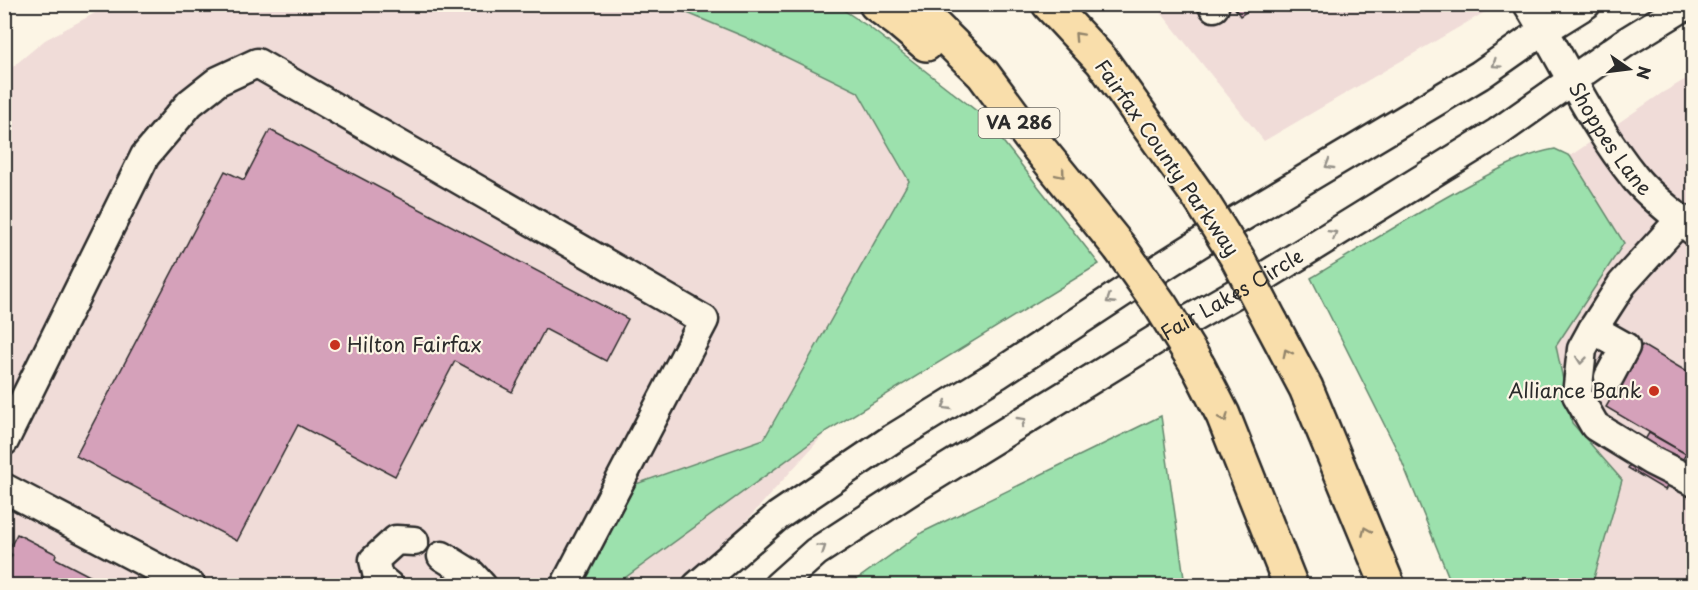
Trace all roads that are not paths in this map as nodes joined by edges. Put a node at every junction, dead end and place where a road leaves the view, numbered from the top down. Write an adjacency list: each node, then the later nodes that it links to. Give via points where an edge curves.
1 (876, 4): 9 (highway)
2 (912, 4): 9 (highway, VA 286, via 983,74)
3 (1049, 4): 25 (highway, Fairfax County Parkway, one-way to 3, bridge, via 1306,388 1238,259 1102,61)
4 (1528, 4): 7 (street, Shoppes Lane)
5 (1586, 4): 7 (street)
6 (1688, 4): 8 (street, Fair Lakes Circle)
7 (1544, 30): 8 (street, Shoppes Lane); 22 (street, one-way to 22, via 1480,75 1230,224 892,439 778,516)
8 (1570, 81): 10 (street, Shoppes Lane, via 1636,180); 23 (street, Fair Lakes Circle, one-way to 8, via 816,552 923,483 1486,139)
9 (1029, 136): 24 (highway, VA 286, one-way to 24, bridge, via 1120,248 1198,366 1223,415)
10 (1687, 225): 11 (street, via 1622,284)
11 (1600, 319): 12 (street, via 1625,347); 14 (street, one-way to 14, via 1582,349 1577,395 1595,426)
12 (1609, 377)
13 (4, 441): 21 (street, via 145,156 190,103 218,81 257,63 704,320)
14 (1694, 482)
15 (4, 488): 18 (street)
16 (414, 541): 19 (street, via 396,540 374,560 378,577)
17 (442, 556): 20 (street)
18 (191, 585)
19 (389, 585)
20 (482, 585)
21 (565, 585)
22 (697, 585)
23 (778, 585)
24 (1291, 585)
25 (1388, 585)

